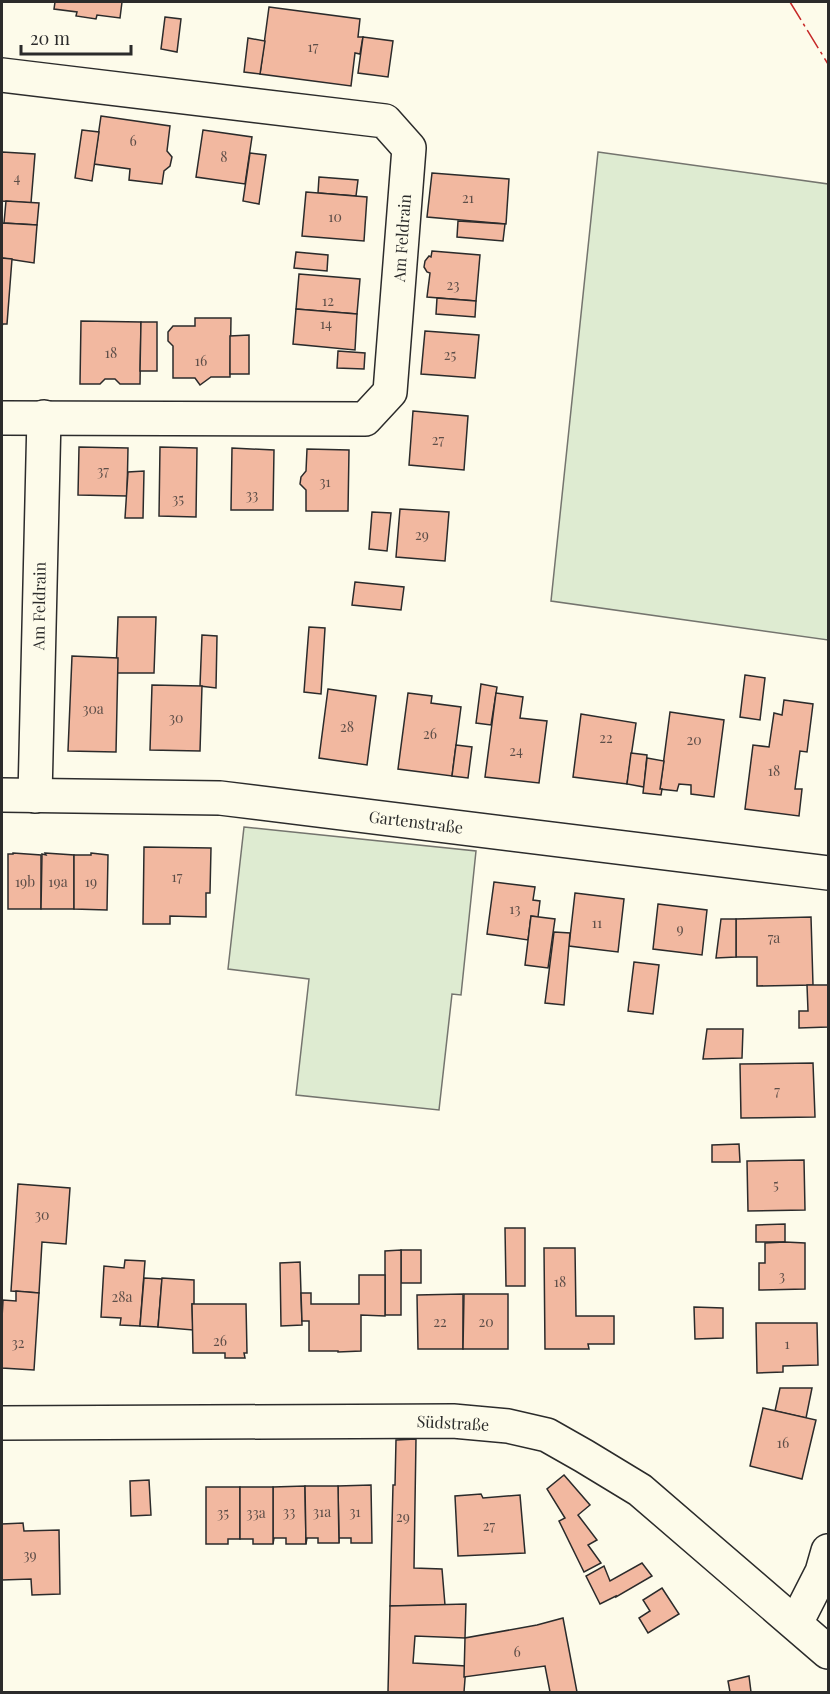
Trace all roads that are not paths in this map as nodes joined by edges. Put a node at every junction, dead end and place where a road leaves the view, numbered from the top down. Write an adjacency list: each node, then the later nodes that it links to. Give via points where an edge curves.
1 (2, 75): 2 (street, Am Feldrain, via 385,121 408,148 390,392 365,419)
2 (44, 417): 3 (street, Am Feldrain); 5 (street, Am Feldrain)
3 (2, 418)
4 (2, 795): 5 (street, Gartenstraße)
5 (35, 796): 6 (street, Gartenstraße, via 220,798)
6 (828, 873)
7 (2, 1423): 9 (street, Südstraße, via 453,1421 508,1426 547,1435 639,1490)
8 (828, 1551): 9 (street, via 822,1572)
9 (796, 1623): 10 (street, Südstraße)
10 (828, 1652)

